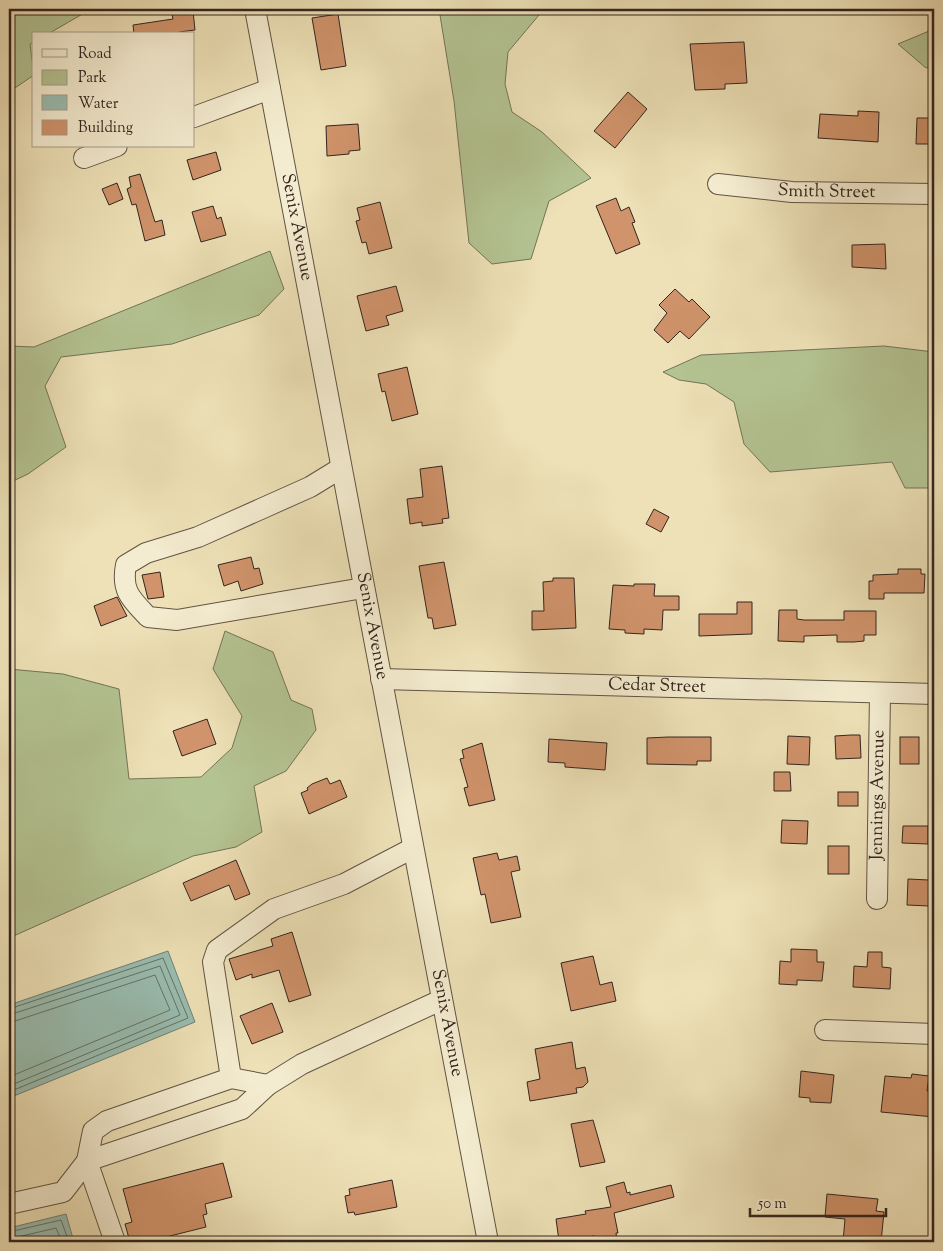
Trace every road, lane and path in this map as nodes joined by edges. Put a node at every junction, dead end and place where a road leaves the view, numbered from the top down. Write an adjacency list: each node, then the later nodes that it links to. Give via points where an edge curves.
1 (255, 9): 2 (street, Senix Avenue)
2 (270, 89): 3 (street); 8 (street, Senix Avenue)
3 (195, 118)
4 (112, 148): 5 (street)
5 (84, 158)
6 (718, 184): 7 (street, Smith Street, via 792,192)
7 (934, 194)
8 (341, 468): 9 (street, Senix Avenue); 9 (street, via 310,486 206,533 146,553 126,565 123,581 131,600 148,618 177,620)
9 (363, 588): 10 (street, Senix Avenue)
10 (381, 680): 11 (street, Cedar Street); 13 (street, Senix Avenue)
11 (880, 693): 12 (street, Cedar Street); 14 (street, Jennings Avenue)
12 (934, 694)
13 (413, 848): 15 (street, Senix Avenue); 18 (street, via 344,884 274,909 218,950 213,962)
14 (876, 899)
15 (441, 1000): 19 (street, via 302,1064); 23 (street, Senix Avenue)
16 (825, 1030): 17 (street)
17 (934, 1034)
18 (231, 1078): 19 (street); 20 (street, via 107,1121 92,1131)
19 (268, 1085): 20 (street, via 242,1109)
20 (87, 1162): 21 (street, via 63,1192); 22 (street)
21 (9, 1204)
22 (115, 1242)
23 (488, 1242)

